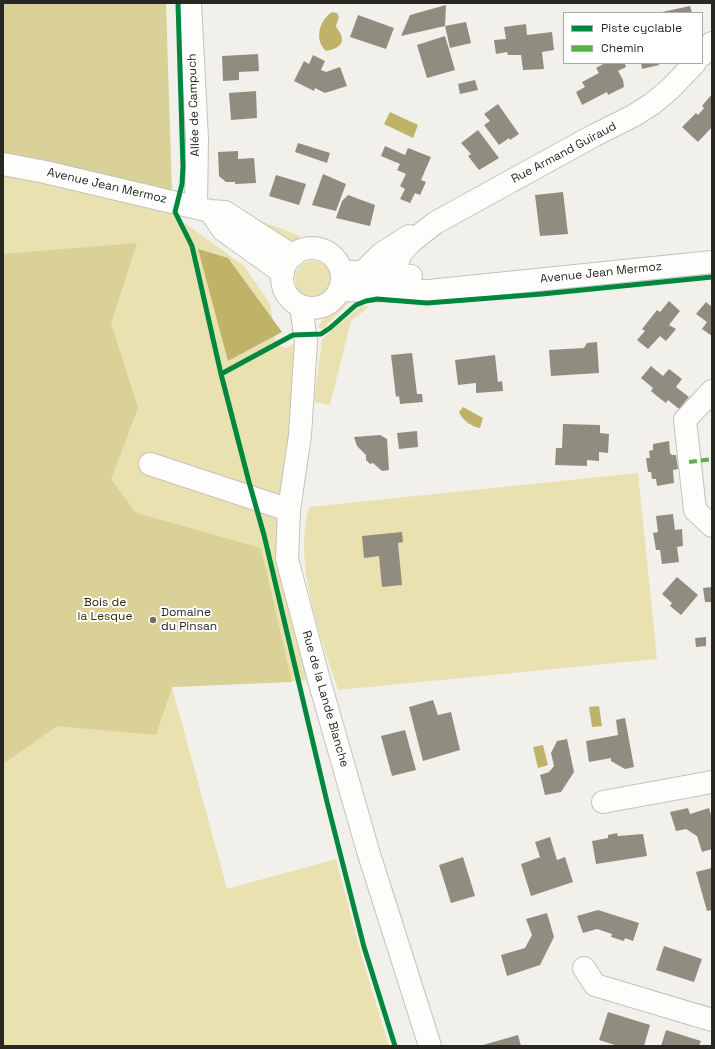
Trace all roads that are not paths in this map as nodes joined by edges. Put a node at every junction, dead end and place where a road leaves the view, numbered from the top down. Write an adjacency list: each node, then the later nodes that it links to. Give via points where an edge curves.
1 (190, 3): 6 (street, Allée de Campuch)
2 (712, 43): 3 (street)
3 (703, 54)
4 (694, 64): 7 (street, Rue Armand Guiraud, via 670,89 633,116 435,223)
5 (3, 164): 6 (street, Avenue Jean Mermoz)
6 (203, 209): 9 (street, via 223,230)
7 (424, 232): 10 (street, Rue Armand Guiraud, via 410,242 400,254); 11 (street, Rue Armand Guiraud, via 410,235)
8 (712, 262): 12 (street, Avenue Jean Mermoz)
9 (288, 264): 11 (street, via 301,250 319,249 335,258); 13 (street, via 283,283 286,293 293,301)
10 (397, 275): 11 (street, Avenue Jean Mermoz); 12 (street, Avenue Jean Mermoz)
11 (347, 278): 12 (street, Avenue Jean Mermoz, via 360,289 429,291); 13 (street, via 330,302)
12 (490, 284)
13 (310, 306): 16 (street, Rue de la Lande Blanche, via 300,435)
14 (712, 391): 17 (street, via 685,420 695,510)
15 (150, 464): 16 (street)
16 (288, 510): 22 (street, Rue de la Lande Blanche, via 288,559 319,680 368,851)
17 (712, 526)
18 (712, 782): 19 (street)
19 (603, 802)
20 (584, 968): 21 (street, via 595,985)
21 (712, 1020)
22 (430, 1046)

